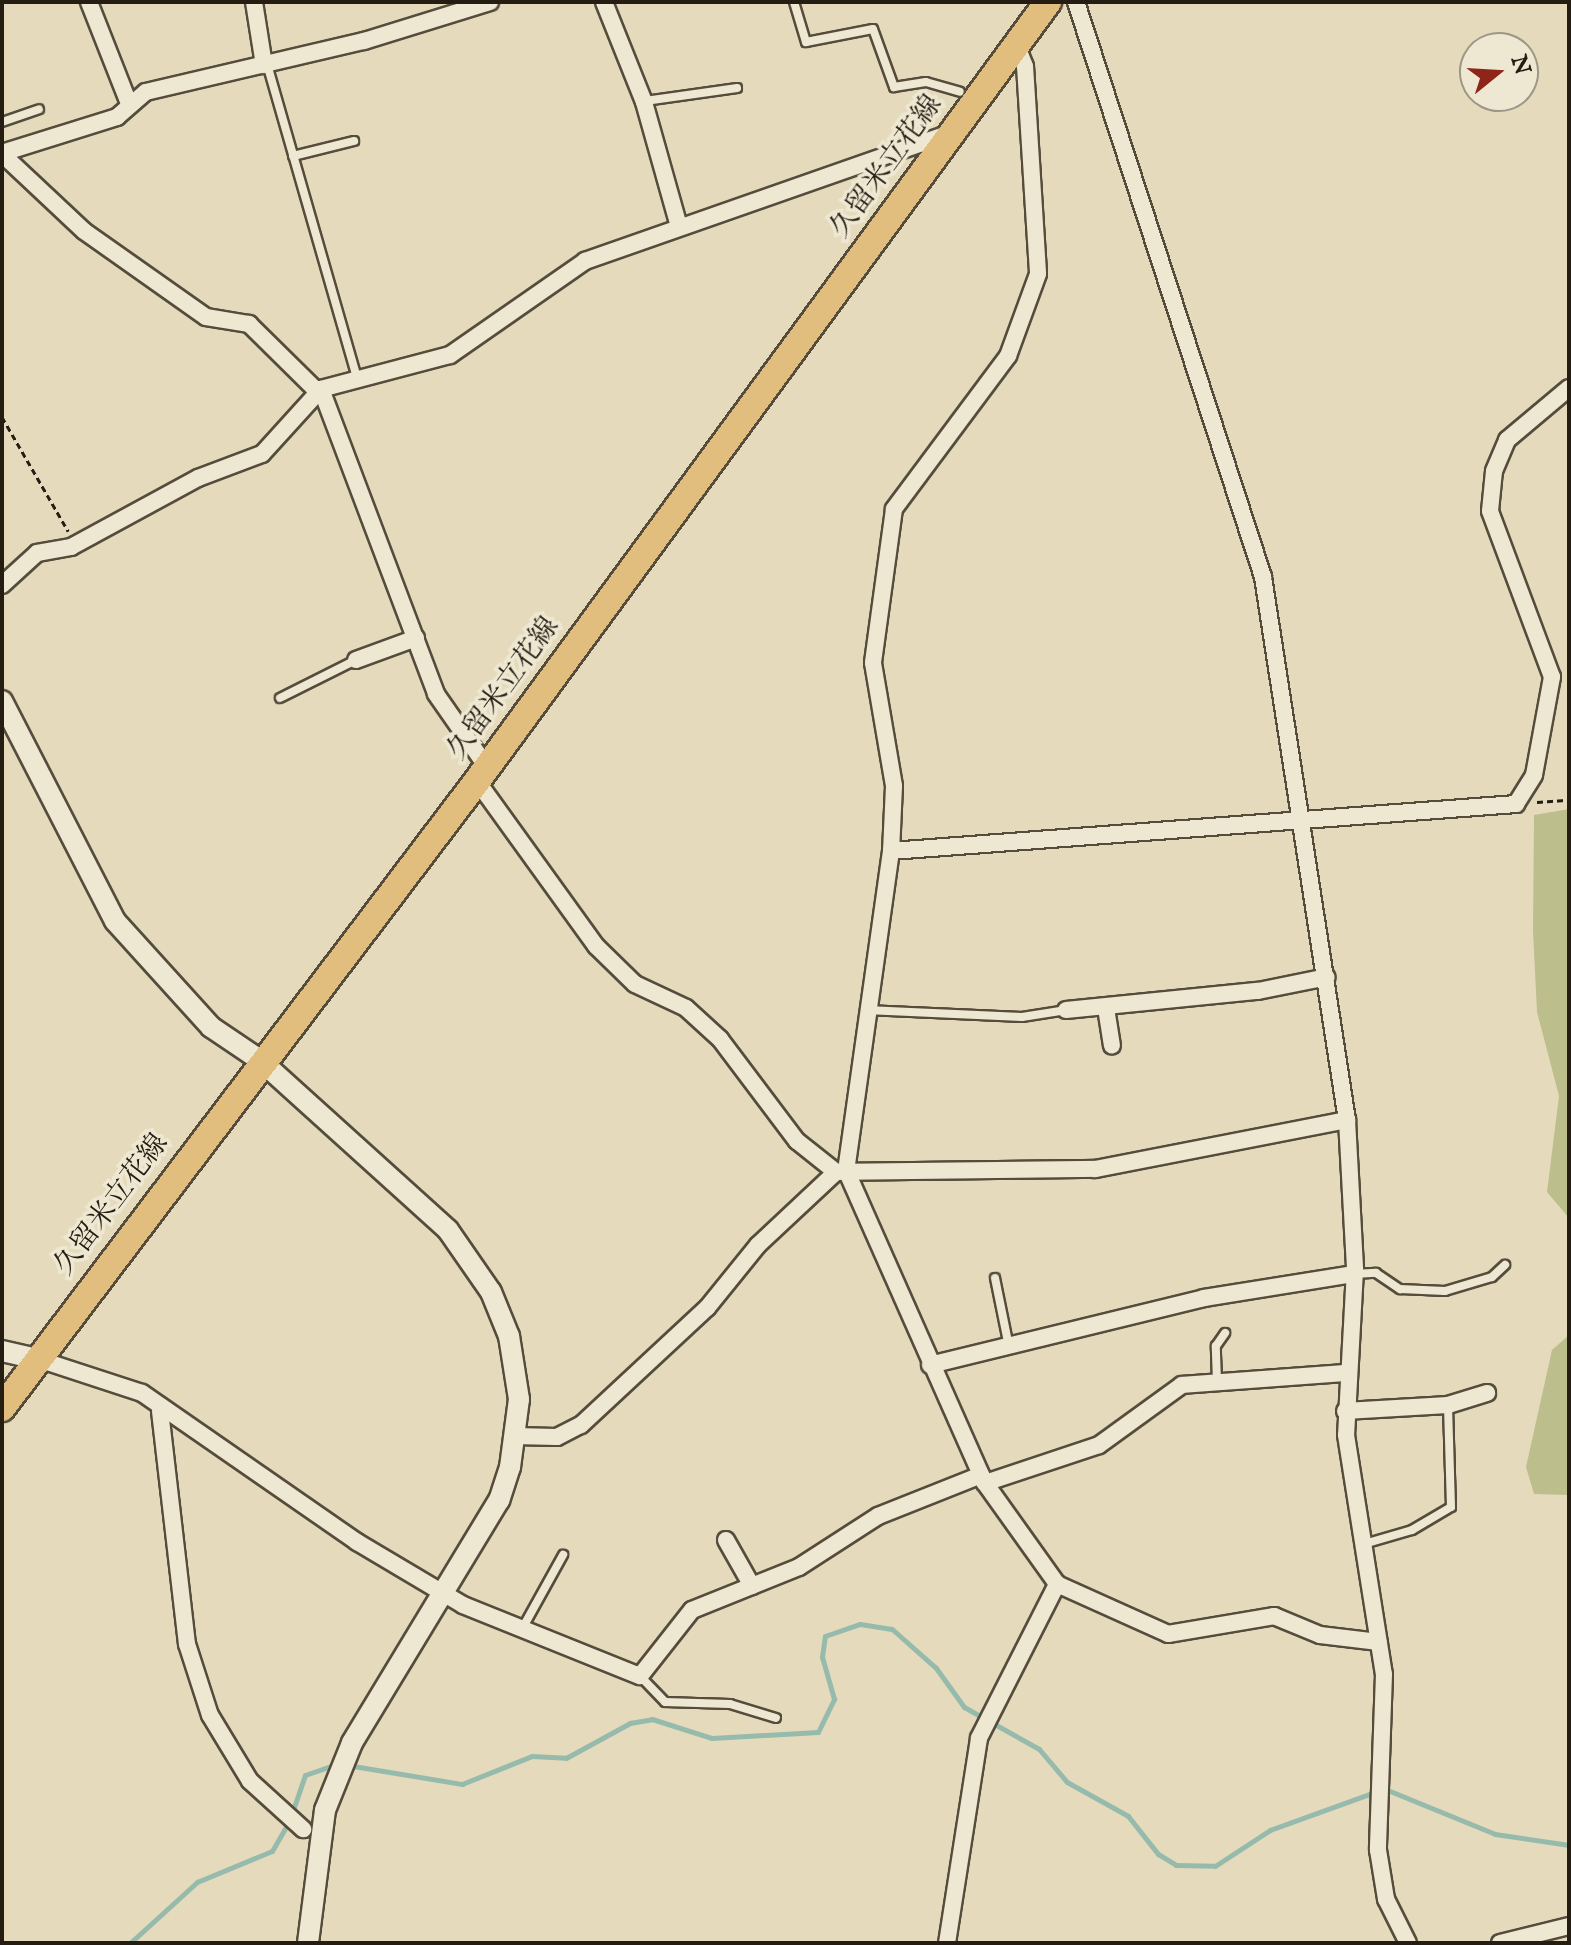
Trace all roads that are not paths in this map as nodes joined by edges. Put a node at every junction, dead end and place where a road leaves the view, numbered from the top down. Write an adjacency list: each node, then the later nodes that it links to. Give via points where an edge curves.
1 (89, 2): 12 (street)
2 (254, 2): 9 (street)
3 (490, 2): 9 (street)
4 (604, 2): 13 (street)
5 (794, 2): 11 (lane, via 806,42 873,29 894,87 926,82)
6 (1048, 2): 8 (main road, 久留米立花線)
7 (1076, 2): 30 (street, via 1263,577)
8 (1016, 44): 16 (main road, 久留米立花線); 31 (street, via 1025,66 1038,274 1008,356 894,509 873,663 894,786)
9 (266, 65): 12 (street); 19 (lane)
10 (737, 88): 13 (lane)
11 (960, 92)
12 (128, 101): 18 (street, via 117,117)
13 (644, 102): 20 (street)
14 (39, 109): 15 (lane)
15 (2, 122)
16 (953, 132): 20 (street); 29 (main road, 久留米立花線)
17 (354, 141): 19 (lane)
18 (2, 154): 23 (street, via 84,231 206,317 249,324)
19 (293, 156): 21 (lane)
20 (678, 223): 21 (street, via 559,274 450,355)
21 (356, 375): 23 (street)
22 (1569, 388): 30 (street, via 1507,440 1494,471 1490,511 1552,677 1534,775 1516,804)
23 (320, 390): 24 (street, via 262,454 198,478 74,545 37,553); 25 (street)
24 (2, 585)
25 (416, 638): 26 (street); 29 (street, via 436,694)
26 (356, 660): 27 (lane)
27 (280, 698)
28 (2, 701): 37 (street, via 115,921 211,1027)
29 (482, 774): 37 (main road, 久留米立花線); 39 (street, via 596,946 635,984 686,1008 720,1039 797,1141)
30 (1304, 821): 31 (street); 32 (street)
31 (891, 851): 34 (street)
32 (1327, 977): 33 (street); 38 (street)
33 (1106, 1008): 35 (street); 36 (street)
34 (865, 1010): 35 (lane, via 1022,1017); 39 (street, via 860,1107)
35 (1066, 1010)
36 (1112, 1046)
37 (260, 1060): 46 (main road, 久留米立花線); 55 (street, via 471,1258 509,1336 519,1399)
38 (1347, 1120): 39 (street, via 1095,1169); 41 (street)
39 (841, 1171): 47 (street, via 898,1276); 55 (street, via 758,1245 707,1308 581,1425 557,1437)
40 (1505, 1265): 41 (lane, via 1492,1277 1445,1291 1400,1289 1376,1273)
41 (1354, 1274): 44 (street); 48 (street)
42 (995, 1278): 44 (lane)
43 (1225, 1333): 49 (lane, via 1216,1346)
44 (1008, 1342): 47 (street)
45 (2, 1351): 46 (street)
46 (38, 1359): 52 (main road, 久留米立花線); 53 (street, via 142,1393)
47 (930, 1365): 56 (street)
48 (1344, 1373): 49 (street); 54 (street)
49 (1217, 1382): 56 (street, via 1182,1385 1099,1445)
50 (1487, 1393): 51 (street)
51 (1448, 1405): 54 (street); 58 (lane, via 1451,1507 1412,1530)
52 (2, 1408)
53 (160, 1411): 62 (street); 67 (street, via 187,1644 210,1715 250,1781)
54 (1345, 1411): 58 (street)
55 (514, 1436): 62 (street, via 499,1500)
56 (983, 1479): 60 (street); 61 (street, via 878,1516 799,1567)
57 (726, 1540): 61 (street)
58 (1364, 1544): 64 (street)
59 (563, 1555): 63 (lane)
60 (1057, 1584): 64 (street, via 1168,1634 1274,1616 1320,1635); 70 (street, via 979,1738)
61 (752, 1586): 65 (street, via 692,1610)
62 (442, 1593): 63 (street); 69 (street, via 365,1713 325,1810)
63 (522, 1629): 65 (street)
64 (1379, 1642): 71 (street, via 1378,1850 1386,1899)
65 (640, 1676): 66 (lane, via 665,1702 730,1704)
66 (776, 1718)
67 (303, 1829)
68 (1569, 1926): 72 (street)
69 (308, 1943)
70 (947, 1943)
71 (1408, 1943)
72 (1500, 1943)

